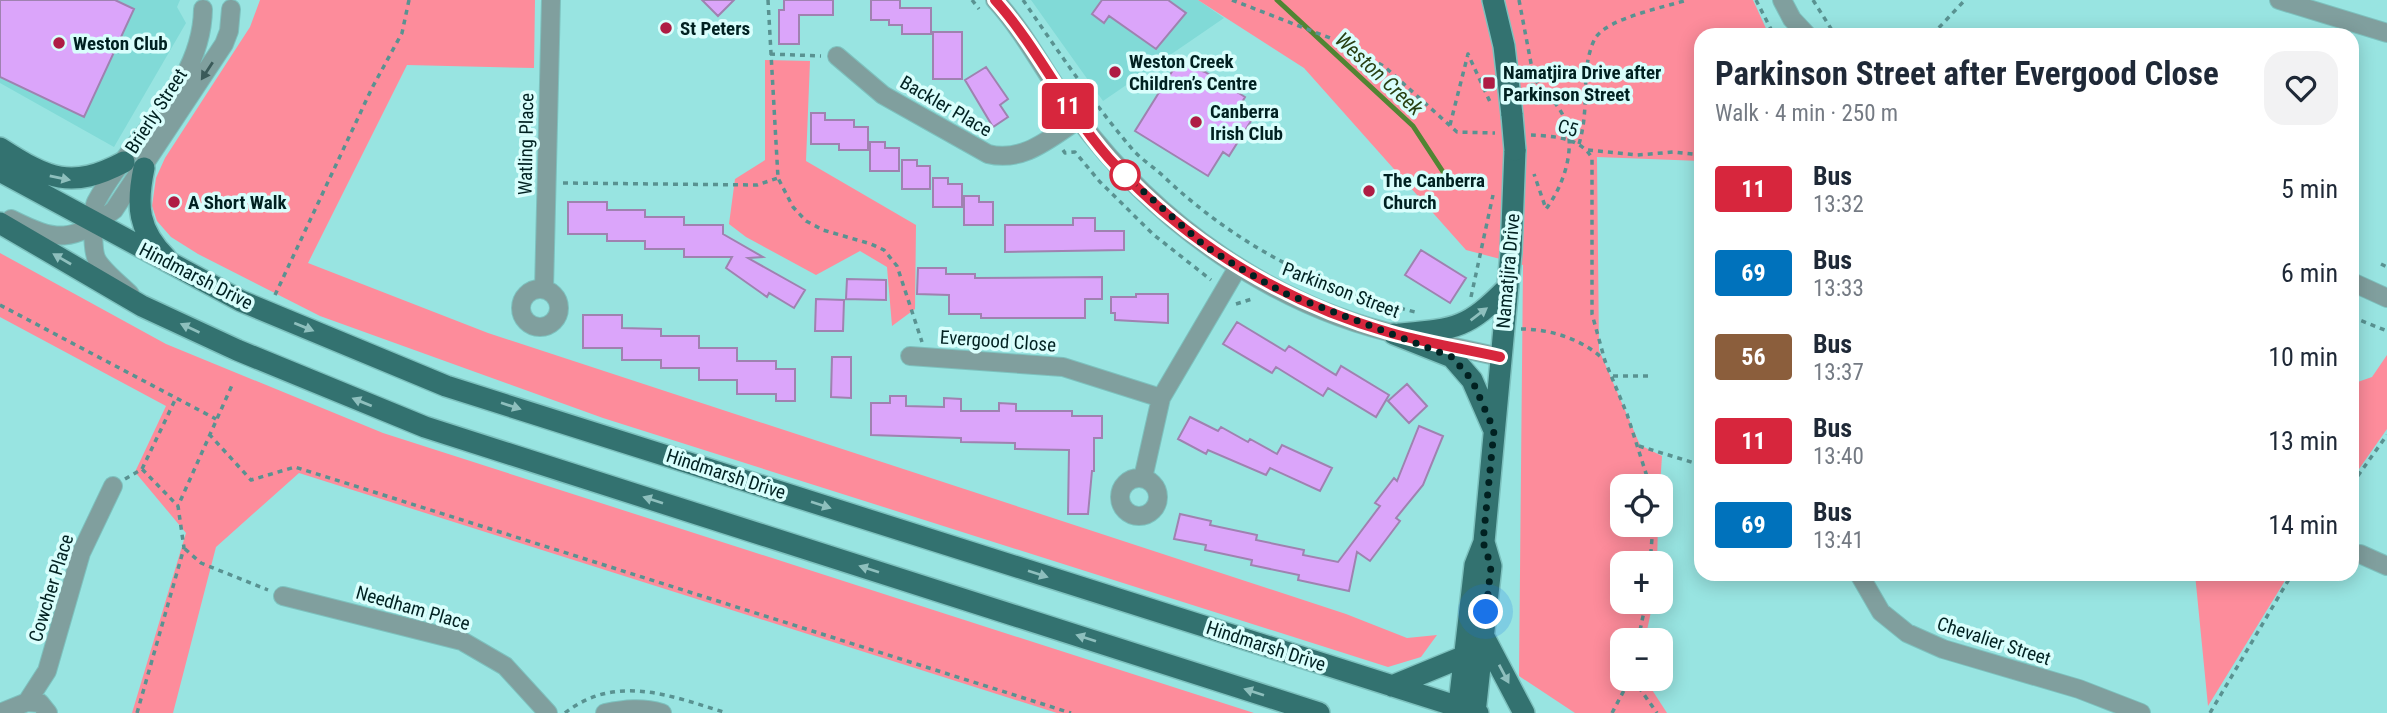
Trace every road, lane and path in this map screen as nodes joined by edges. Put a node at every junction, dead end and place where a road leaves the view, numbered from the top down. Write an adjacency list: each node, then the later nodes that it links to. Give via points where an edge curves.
1 (410, 0): 51 (path, via 402,33)
2 (551, 0): 39 (street, Watling Place)
3 (768, 0): 22 (path)
4 (995, 0): 26 (street, Parkinson Street)
5 (1023, 0): 56 (path, via 1135,152 1198,210 1284,264 1360,296)
6 (1232, 0): 27 (path, via 1348,45 1385,67)
7 (1493, 0): 25 (main road, Namatjira Drive)
8 (1519, 0): 24 (path)
9 (1687, 0): 31 (path, via 1610,26 1596,37 1587,69)
10 (1756, 0): 17 (path)
11 (1782, 0): 18 (street)
12 (1813, 0): 19 (path)
13 (1965, 0): 20 (path)
14 (2279, 0): 21 (street)
15 (199, 3): 16 (street, via 217,15); 35 (street, Brierly Street, via 201,38 193,58)
16 (232, 4): 35 (street, Brierly Street, one-way to 35, via 224,44)
17 (1770, 28)
18 (1800, 28)
19 (1831, 28)
20 (1939, 28)
21 (2387, 33)
22 (770, 54): 23 (path); 38 (path)
23 (837, 56): 26 (street, Backler Place, via 883,95 1003,158 1026,153)
24 (1534, 79): 25 (path); 29 (path, via 1561,111)
25 (1512, 112): 27 (path, via 1468,54); 30 (main road, Namatjira Drive, bridge)
26 (1078, 120): 46 (street, Parkinson Street, via 1116,166 1205,246)
27 (1450, 125): 28 (path, via 1457,132)
28 (1497, 134)
29 (1570, 141): 30 (path, C5); 31 (path, C5); 37 (path, via 1563,182 1546,209)
30 (1520, 143): 49 (main road, Namatjira Drive)
31 (1579, 145): 33 (path, C5)
32 (0, 148): 35 (main road, one-way to 35, via 46,174 72,180)
33 (1588, 150): 34 (path); 63 (path, C5, via 1592,158 1592,314)
34 (1694, 154)
35 (134, 165): 43 (street, Brierly Street, via 95,204); 45 (main road, via 144,230)
36 (0, 171): 43 (main road, Hindmarsh Drive)
37 (1533, 171)
38 (778, 178): 39 (path, via 757,186); 61 (path, via 793,207 813,226 871,244 890,256 897,266)
39 (546, 183): 50 (street, Watling Place)
40 (1496, 184): 53 (path)
41 (0, 214): 43 (street, via 43,235 67,235)
42 (0, 223): 55 (main road, one-way to 42)
43 (95, 225): 45 (main road, Hindmarsh Drive); 55 (street, Brierly Street, via 97,261)
44 (2381, 264): 47 (path)
45 (175, 266): 90 (main road, Hindmarsh Drive, one-way to 90, via 241,301 446,386)
46 (1238, 267): 60 (street, Parkinson Street, via 1284,293); 68 (street)
47 (2387, 267)
48 (2359, 285): 52 (street)
49 (1508, 287): 60 (main road, one-way to 49, via 1464,325); 62 (main road, Namatjira Drive)
50 (544, 289)
51 (275, 295)
52 (2387, 298)
53 (1470, 301)
54 (0, 305): 67 (path)
55 (142, 306): 102 (main road, one-way to 55, via 425,427 237,351)
56 (1419, 313)
57 (2359, 320): 59 (path)
58 (1527, 329): 63 (path, via 1590,346)
59 (2387, 331)
60 (1394, 334): 62 (street, Parkinson Street); 70 (main road, via 1452,357 1472,380)
61 (919, 357): 68 (street, Evergood Close, via 1063,367)
62 (1500, 357): 70 (main road, Namatjira Drive)
63 (1605, 361): 64 (path, C5)
64 (1613, 376): 65 (path); 73 (path, C5)
65 (1648, 376)
66 (233, 383): 69 (path)
67 (177, 398): 69 (path); 75 (path)
68 (1161, 398): 78 (street)
69 (216, 419): 71 (path)
70 (1494, 430): 81 (main road, Namatjira Drive)
71 (209, 434): 80 (path); 101 (path, via 251,480 295,467)
72 (2387, 435): 77 (path)
73 (1639, 446): 74 (path); 76 (path, C5)
74 (1694, 463)
75 (142, 469): 79 (path); 80 (path)
76 (1647, 474)
77 (2359, 474)
78 (1143, 478)
79 (113, 486): 93 (street, Cowcher Place, via 81,552 47,671)
80 (178, 506): 82 (path)
81 (1483, 542): 88 (main road, Namatjira Drive, via 1491,566); 89 (main road, Namatjira Drive, via 1475,565)
82 (184, 548): 87 (path, via 201,562); 97 (path)
83 (2360, 554): 84 (street)
84 (2387, 566)
85 (1863, 581): 106 (street, Chevalier Street, via 1881,611 1907,633)
86 (2288, 581): 107 (path)
87 (284, 596): 98 (street, Needham Place, via 462,641 505,666)
88 (1483, 635): 94 (main road, Namatjira Drive); 103 (main road, one-way to 103)
89 (1465, 656): 90 (main road); 94 (main road, Namatjira Drive)
90 (1392, 686): 94 (main road, Hindmarsh Drive)
91 (1625, 691): 104 (path)
92 (1641, 691): 105 (path)
93 (21, 707): 95 (street); 96 (street, via 40,703)
94 (1469, 712)
95 (0, 713)
96 (48, 713)
97 (137, 713)
98 (548, 713)
99 (605, 713): 100 (street, via 623,709)
100 (662, 713)
101 (1071, 713)
102 (1319, 713)
103 (1524, 713)
104 (1612, 713)
105 (1657, 713)
106 (2141, 713)
107 (2210, 713)

